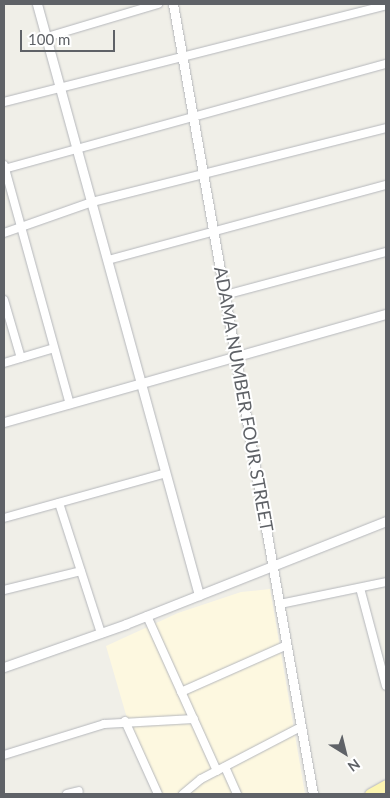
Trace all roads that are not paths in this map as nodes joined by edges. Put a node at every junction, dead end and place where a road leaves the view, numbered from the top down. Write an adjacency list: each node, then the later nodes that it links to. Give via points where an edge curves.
1 (37, 4): 5 (street)
2 (158, 4): 5 (street)
3 (173, 4): 6 (street, ADAMA NUMBER FOUR STREET)
4 (386, 5): 6 (street)
5 (46, 37): 8 (street)
6 (182, 56): 8 (street); 10 (street, ADAMA NUMBER FOUR STREET)
7 (386, 64): 10 (street)
8 (60, 87): 9 (street); 12 (street)
9 (4, 102)
10 (193, 117): 12 (street); 14 (street, ADAMA NUMBER FOUR STREET)
11 (386, 128): 14 (street)
12 (77, 149): 13 (street); 16 (street)
13 (4, 167): 17 (street)
14 (202, 174): 16 (street); 18 (street, ADAMA NUMBER FOUR STREET)
15 (386, 185): 18 (street)
16 (92, 202): 17 (street); 21 (street)
17 (21, 227): 19 (street); 25 (street)
18 (215, 231): 21 (street); 22 (street, ADAMA NUMBER FOUR STREET)
19 (4, 233)
20 (386, 252): 22 (street)
21 (108, 260): 29 (street)
22 (225, 295): 26 (street, ADAMA NUMBER FOUR STREET)
23 (4, 300): 27 (street)
24 (386, 314): 26 (street)
25 (54, 348): 27 (street); 30 (street)
26 (237, 357): 29 (street); 36 (street, ADAMA NUMBER FOUR STREET)
27 (21, 358): 28 (street)
28 (4, 363)
29 (142, 384): 30 (street); 32 (street)
30 (70, 404): 31 (street)
31 (4, 422)
32 (166, 473): 33 (street); 41 (street)
33 (59, 503): 34 (street); 37 (street)
34 (4, 518)
35 (386, 521): 36 (street)
36 (273, 565): 41 (street); 42 (street, ADAMA NUMBER FOUR STREET)
37 (81, 571): 40 (street); 44 (street)
38 (386, 582): 39 (street)
39 (360, 588): 42 (street); 47 (street)
40 (4, 590)
41 (199, 595): 43 (street)
42 (280, 604): 45 (street, ADAMA NUMBER FOUR STREET)
43 (147, 616): 44 (street); 49 (street)
44 (101, 633): 46 (street)
45 (287, 644): 49 (street); 52 (street, ADAMA NUMBER FOUR STREET)
46 (4, 666)
47 (384, 667): 48 (street)
48 (386, 686)
49 (181, 692): 50 (street)
50 (194, 719): 51 (street); 54 (street)
51 (125, 720): 53 (street); 58 (street)
52 (302, 727): 54 (street); 61 (street, ADAMA NUMBER FOUR STREET)
53 (4, 755)
54 (221, 769): 59 (street); 60 (street)
55 (386, 785): 62 (main road)
56 (78, 791): 57 (street)
57 (67, 794)
58 (158, 794)
59 (183, 794)
60 (237, 794)
61 (313, 794)
62 (370, 794)

